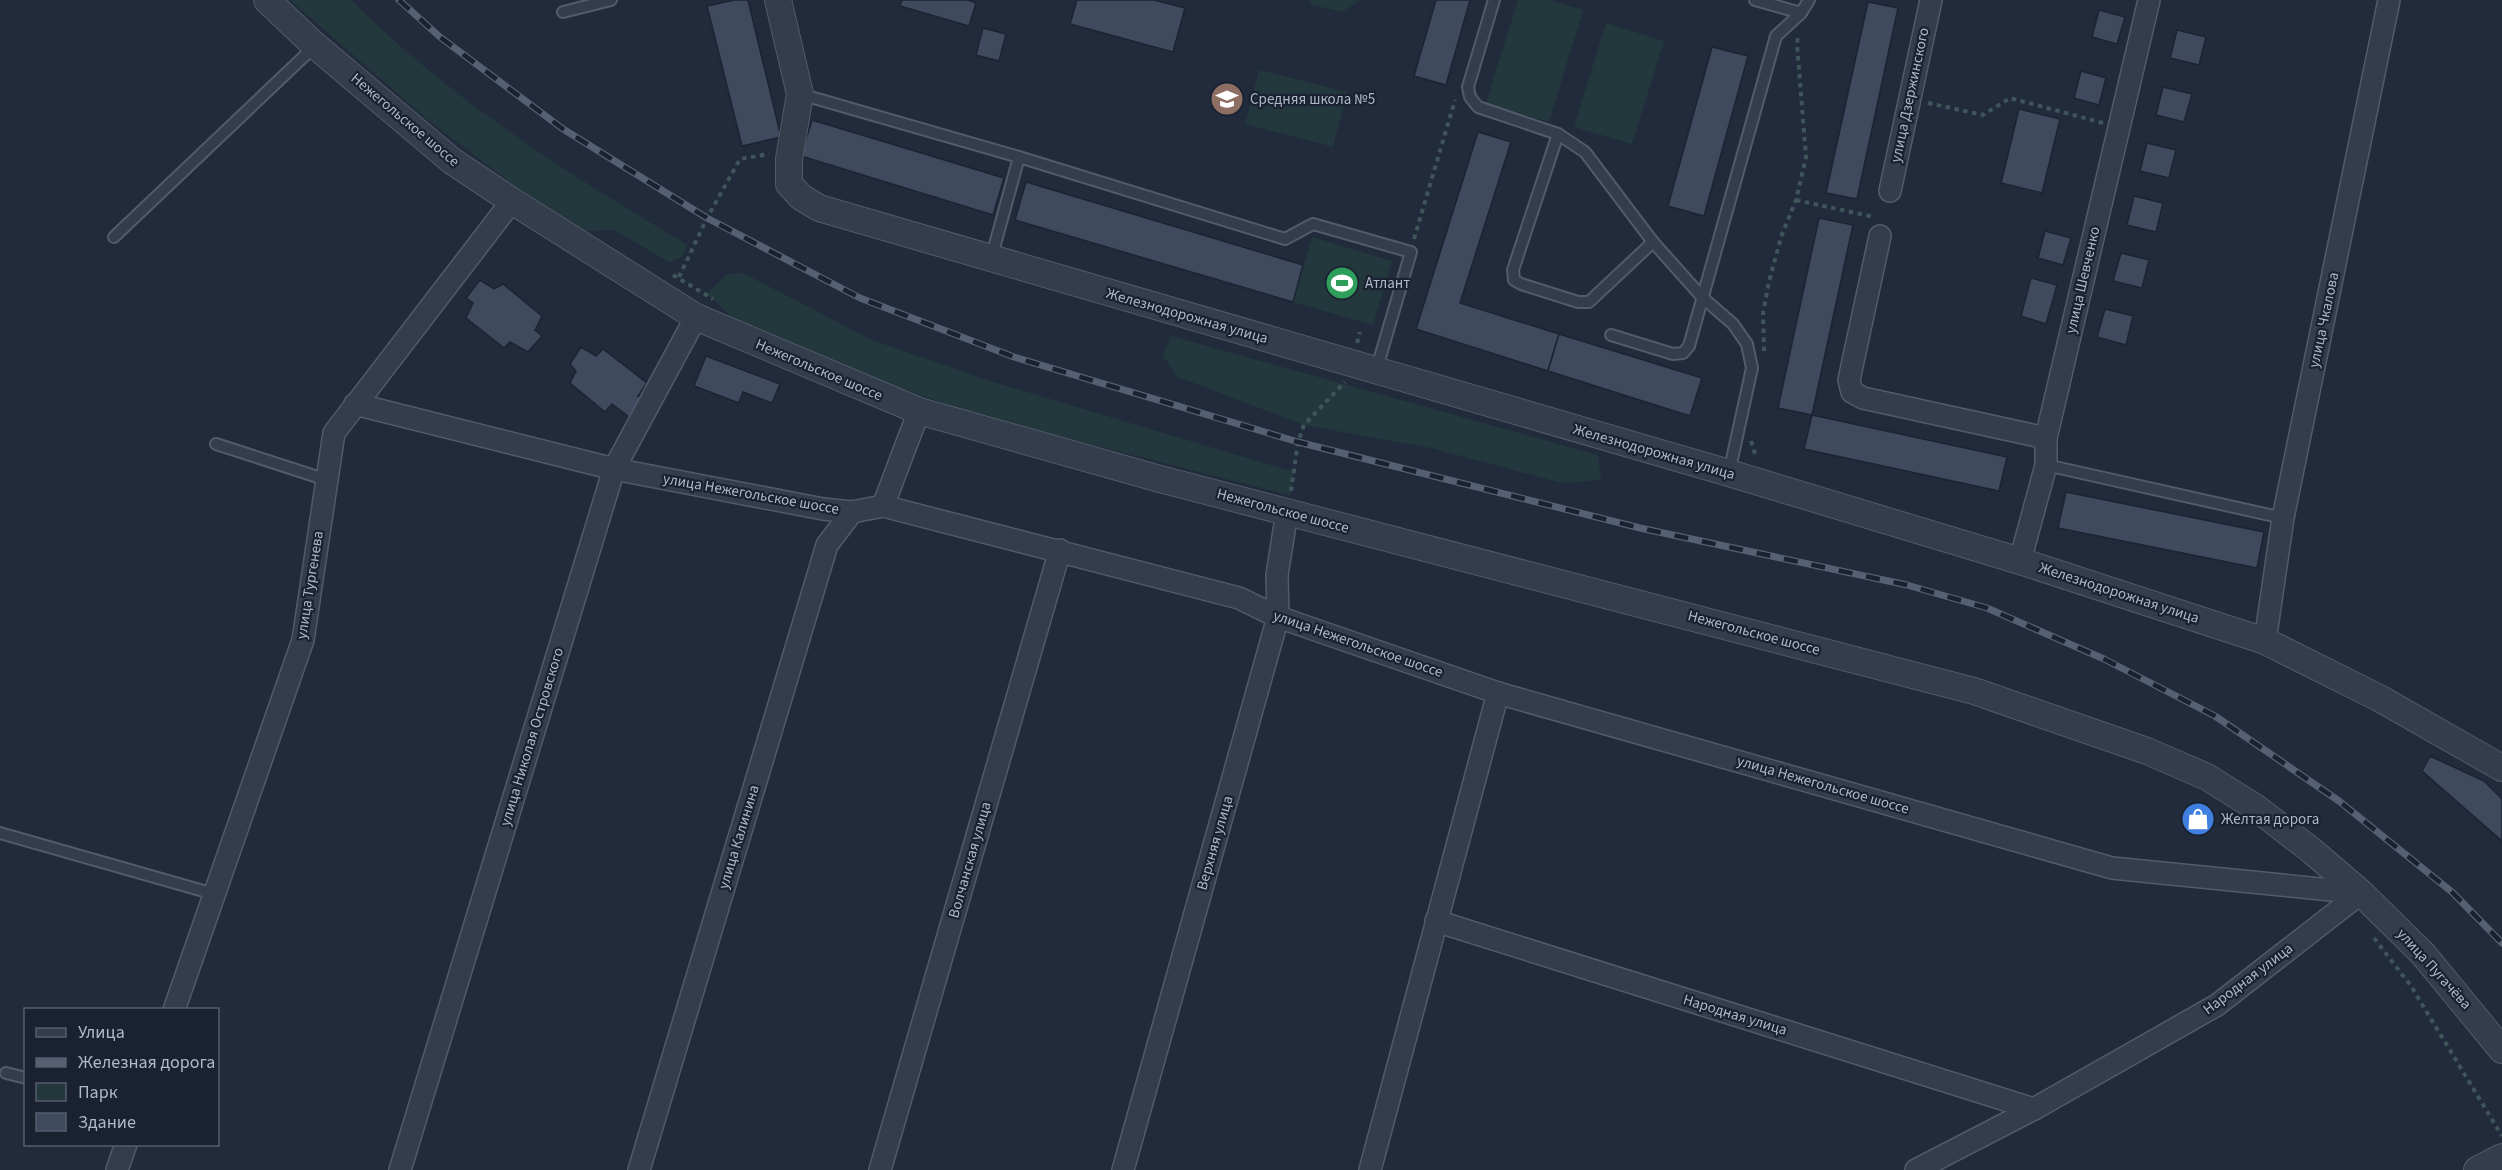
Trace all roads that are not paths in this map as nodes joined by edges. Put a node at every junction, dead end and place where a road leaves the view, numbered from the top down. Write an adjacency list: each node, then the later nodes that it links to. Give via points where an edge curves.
1 (267, 0): 12 (street, Нежегольское шоссе)
2 (611, 0): 10 (lane)
3 (778, 0): 13 (street)
4 (1494, 0): 14 (lane, via 1468,87 1470,97 1478,107)
5 (1755, 0): 11 (lane)
6 (1809, 0): 11 (lane)
7 (1931, 0): 16 (street, улица Дзержинского)
8 (2149, 0): 28 (street, улица Шевченко)
9 (2389, 0): 37 (street, улица Чкалова)
10 (563, 12)
11 (1801, 14): 22 (lane, via 1776,36)
12 (316, 45): 17 (street, Нежегольское шоссе, via 452,161); 19 (lane)
13 (800, 94): 15 (lane); 21 (street, Железнодорожная улица, via 789,159 789,184 801,197 819,208)
14 (1558, 134): 20 (lane, via 1585,152); 20 (lane, via 1513,270 1514,280 1578,302 1589,302)
15 (1019, 157): 21 (lane); 25 (lane, via 1284,238 1314,224 1411,252)
16 (1890, 191)
17 (512, 201): 23 (street, Нежегольское шоссе); 26 (street, улица Тургенева)
18 (1880, 236): 28 (street, via 1849,380 1852,392 1863,398)
19 (114, 237)
20 (1653, 242): 22 (lane)
21 (991, 259): 25 (street, Железнодорожная улица)
22 (1703, 298): 24 (lane, via 1689,346 1683,353 1673,354); 32 (lane, via 1734,324 1747,344 1752,368)
23 (696, 317): 27 (street, Нежегольское шоссе); 31 (street, улица Николая Островского)
24 (1611, 336)
25 (1376, 371): 32 (street, Железнодорожная улица)
26 (355, 404): 31 (street, улица Нежегольское шоссе); 33 (street, улица Тургенева, via 334,433)
27 (919, 411): 34 (street); 36 (street, Нежегольское шоссе)
28 (2046, 438): 30 (street, улица Шевченко)
29 (216, 444): 33 (lane)
30 (2046, 465): 37 (lane); 39 (street, улица Шевченко)
31 (614, 469): 35 (street, улица Нежегольское шоссе); 56 (street, улица Николая Островского)
32 (1729, 474): 39 (street, Железнодорожная улица)
33 (327, 480): 46 (street, улица Тургенева, via 303,640)
34 (883, 506): 35 (street, улица Нежегольское шоссе); 38 (street, улица Нежегольское шоссе)
35 (852, 512): 57 (street, улица Калинина, via 826,545)
36 (1287, 512): 40 (street, Верхняя улица, via 1277,575); 45 (street, Нежегольское шоссе, via 1974,691 2147,751 2207,777 2255,807)
37 (2283, 518): 41 (street, улица Чкалова)
38 (1060, 550): 40 (street, улица Нежегольское шоссе, via 1239,598); 58 (street, Волчанская улица)
39 (2020, 561): 41 (street, Железнодорожная улица)
40 (1278, 618): 42 (street, улица Нежегольское шоссе); 59 (street, Верхняя улица)
41 (2265, 641): 43 (street, Железнодорожная улица, via 2379,698)
42 (1498, 693): 45 (street, улица Нежегольское шоссе, via 2112,868); 47 (street)
43 (2502, 768)
44 (0, 833): 46 (lane)
45 (2361, 892): 49 (street, улица Пугачёва, via 2423,954); 52 (street, Народная улица, via 2217,1005)
46 (214, 894): 48 (street, улица Тургенева)
47 (1436, 921): 52 (street, Народная улица); 60 (street)
48 (175, 1008)
49 (2502, 1050)
50 (6, 1073): 51 (lane)
51 (24, 1078)
52 (2034, 1109): 61 (street, Народная улица)
53 (125, 1146): 55 (street)
54 (2502, 1157): 62 (street)
55 (117, 1170)
56 (400, 1170)
57 (639, 1170)
58 (880, 1170)
59 (1124, 1170)
60 (1370, 1170)
61 (1916, 1170)
62 (2477, 1170)

